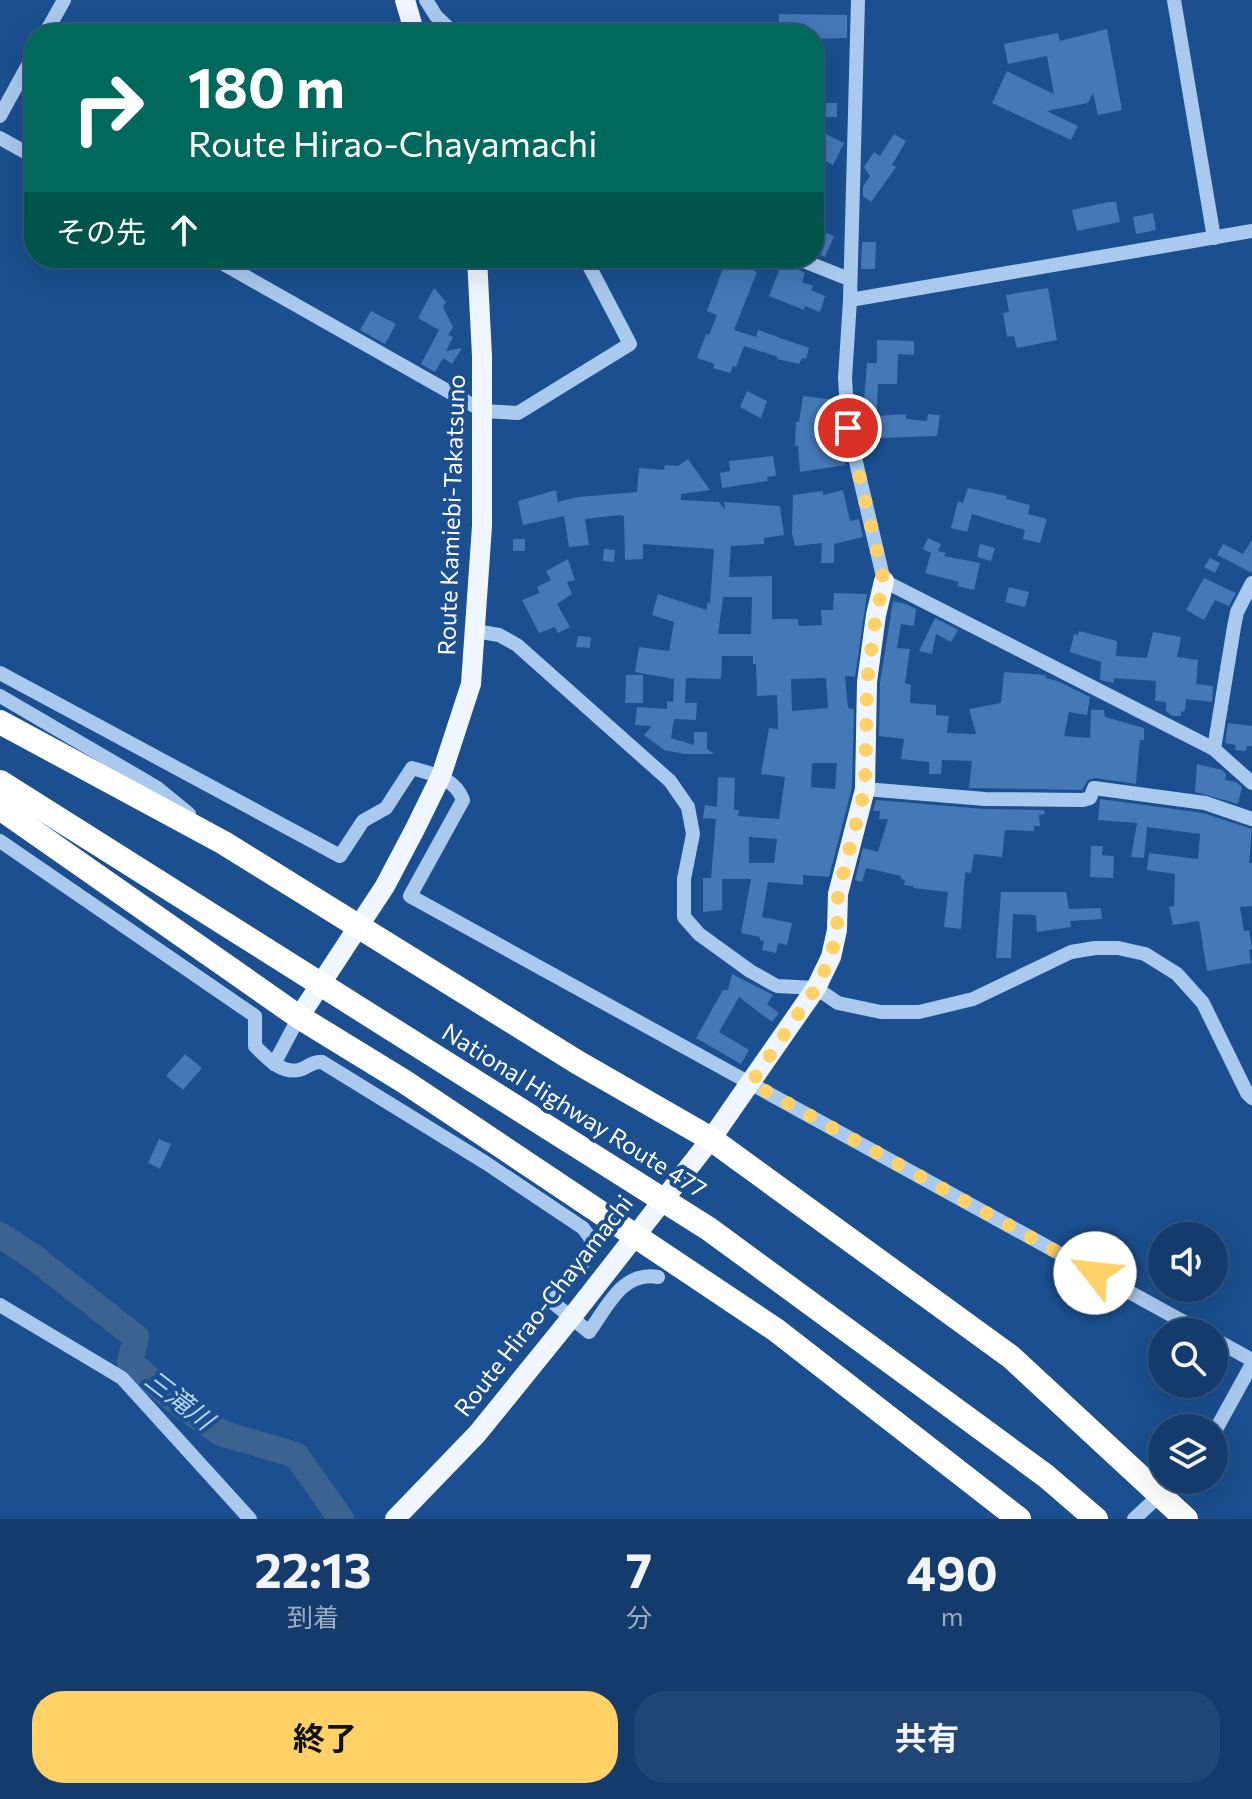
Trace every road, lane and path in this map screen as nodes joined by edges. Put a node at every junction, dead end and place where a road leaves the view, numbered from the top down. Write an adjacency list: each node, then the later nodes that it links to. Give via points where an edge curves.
1 (64, 0): 6 (street)
2 (405, 0): 7 (main road)
3 (426, 0): 8 (street)
4 (858, 0): 19 (street)
5 (1174, 0): 14 (street)
6 (51, 24)
7 (412, 24)
8 (444, 24)
9 (24, 72): 10 (street)
10 (0, 116)
11 (0, 138): 12 (street)
12 (24, 151)
13 (1252, 231): 14 (street)
14 (1214, 238): 20 (street)
15 (231, 268): 21 (street)
16 (477, 268): 21 (main road, Route Kamiebi-Takatsuno)
17 (590, 268): 21 (street, via 630,344 518,413)
18 (818, 268): 19 (street)
19 (849, 279): 20 (street)
20 (850, 300): 22 (street, via 848,428)
21 (483, 411): 24 (main road, Route Kamiebi-Takatsuno)
22 (884, 581): 28 (street); 32 (main road, Route Hirao-Chayamachi, via 867,682)
23 (1252, 583): 28 (street, via 1237,612)
24 (475, 631): 29 (main road, Route Kamiebi-Takatsuno, via 471,684); 38 (street, via 517,645 670,781 688,807 693,834 684,879 684,917 699,934 777,986)
25 (0, 673): 29 (street, via 340,856 363,821 386,808 412,768)
26 (0, 696): 36 (street, via 156,787)
27 (0, 722): 36 (highway)
28 (1214, 749): 31 (street)
29 (441, 776): 37 (main road, Route Kamiebi-Takatsuno, via 385,886); 41 (street, via 459,789 463,800 410,896)
30 (0, 782): 55 (highway, National Highway Route 477, via 709,1229 1046,1476)
31 (1252, 783)
32 (865, 789): 34 (street, via 1083,800 1094,788 1205,803); 38 (main road, Route Hirao-Chayamachi, via 838,894 831,957)
33 (0, 808): 39 (highway)
34 (1252, 819)
35 (0, 841): 40 (street, via 255,1016 255,1046)
36 (224, 843): 37 (highway)
37 (358, 924): 39 (main road, Route Kamiebi-Takatsuno); 43 (highway)
38 (816, 988): 41 (main road, Route Hirao-Chayamachi); 42 (street, via 838,1003 881,1012 919,1012 973,999 1071,952 1106,948 1145,954 1177,974 1203,1003)
39 (299, 1017): 40 (street); 44 (highway)
40 (274, 1064): 47 (street, via 300,1070 313,1061 322,1062 583,1228 591,1239 589,1256 551,1301)
41 (751, 1083): 43 (main road, Route Hirao-Chayamachi); 48 (street)
42 (1252, 1098)
43 (711, 1139): 44 (main road, Route Hirao-Chayamachi); 52 (highway, via 1011,1357)
44 (633, 1236): 47 (main road, Route Hirao-Chayamachi); 58 (highway, via 776,1330)
45 (658, 1277): 47 (street, via 642,1275 626,1283 589,1332)
46 (0, 1305): 56 (street, via 122,1378)
47 (571, 1318): 57 (main road, Route Hirao-Chayamachi, via 477,1434)
48 (1177, 1318)
49 (1228, 1347): 50 (street)
50 (1252, 1362): 51 (street)
51 (1224, 1414)
52 (1148, 1470)
53 (1161, 1494): 59 (street)
54 (1173, 1494): 60 (highway)
55 (1092, 1516)
56 (250, 1519)
57 (396, 1519)
58 (1019, 1519)
59 (1134, 1519)
60 (1186, 1519)

